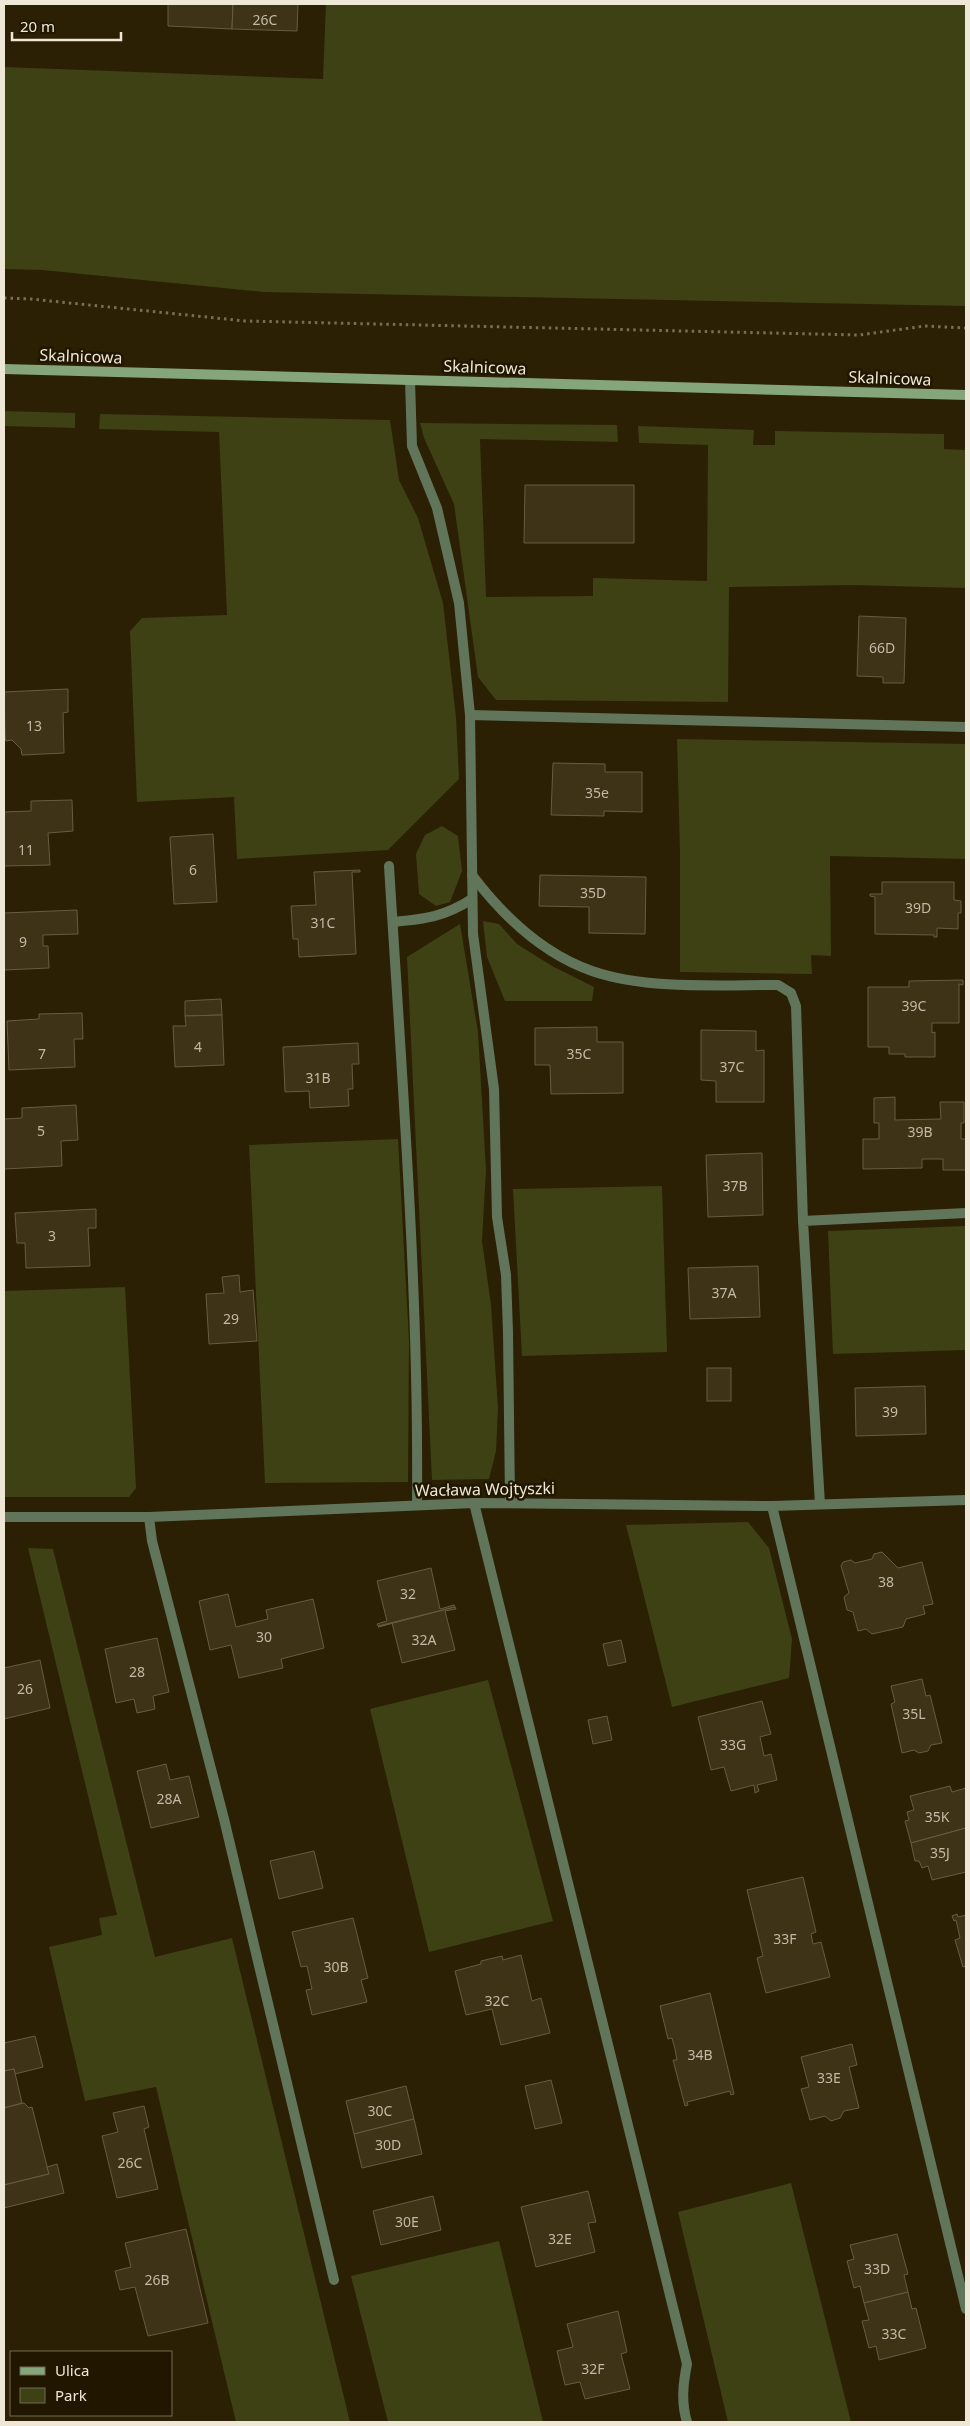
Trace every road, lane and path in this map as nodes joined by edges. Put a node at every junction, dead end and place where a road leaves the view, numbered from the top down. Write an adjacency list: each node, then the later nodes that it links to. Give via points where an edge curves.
1 (4, 298): 2 (path, via 31,298 245,321 860,335 925,326)
2 (966, 328)
3 (4, 369): 4 (street, Skalnicowa)
4 (410, 380): 5 (street, Skalnicowa); 6 (street, via 412,446 437,508 459,603)
5 (966, 395)
6 (470, 715): 7 (street); 9 (street)
7 (966, 727)
8 (390, 866): 11 (street)
9 (472, 875): 10 (street); 13 (street, via 492,901 520,927 550,951 592,971 642,982 778,985 791,993 796,1006)
10 (472, 899): 11 (street, via 433,918); 15 (street, via 472,934 494,1089 497,1217 506,1275)
11 (393, 922): 18 (street, via 412,1252 418,1404)
12 (966, 1213): 13 (street)
13 (803, 1221): 17 (street)
14 (966, 1500): 17 (street, Wacława Wojtyszki)
15 (510, 1502): 16 (street, Wacława Wojtyszki); 19 (street, Wacława Wojtyszki)
16 (474, 1503): 18 (street, Wacława Wojtyszki); 24 (street, via 687,2364 682,2387)
17 (820, 1504): 19 (street, Wacława Wojtyszki)
18 (417, 1505): 21 (street, Wacława Wojtyszki)
19 (772, 1506): 23 (street)
20 (4, 1517): 21 (street, Wacława Wojtyszki)
21 (149, 1517): 22 (street, via 152,1541 224,1819)
22 (334, 2280)
23 (966, 2309)
24 (687, 2422)

